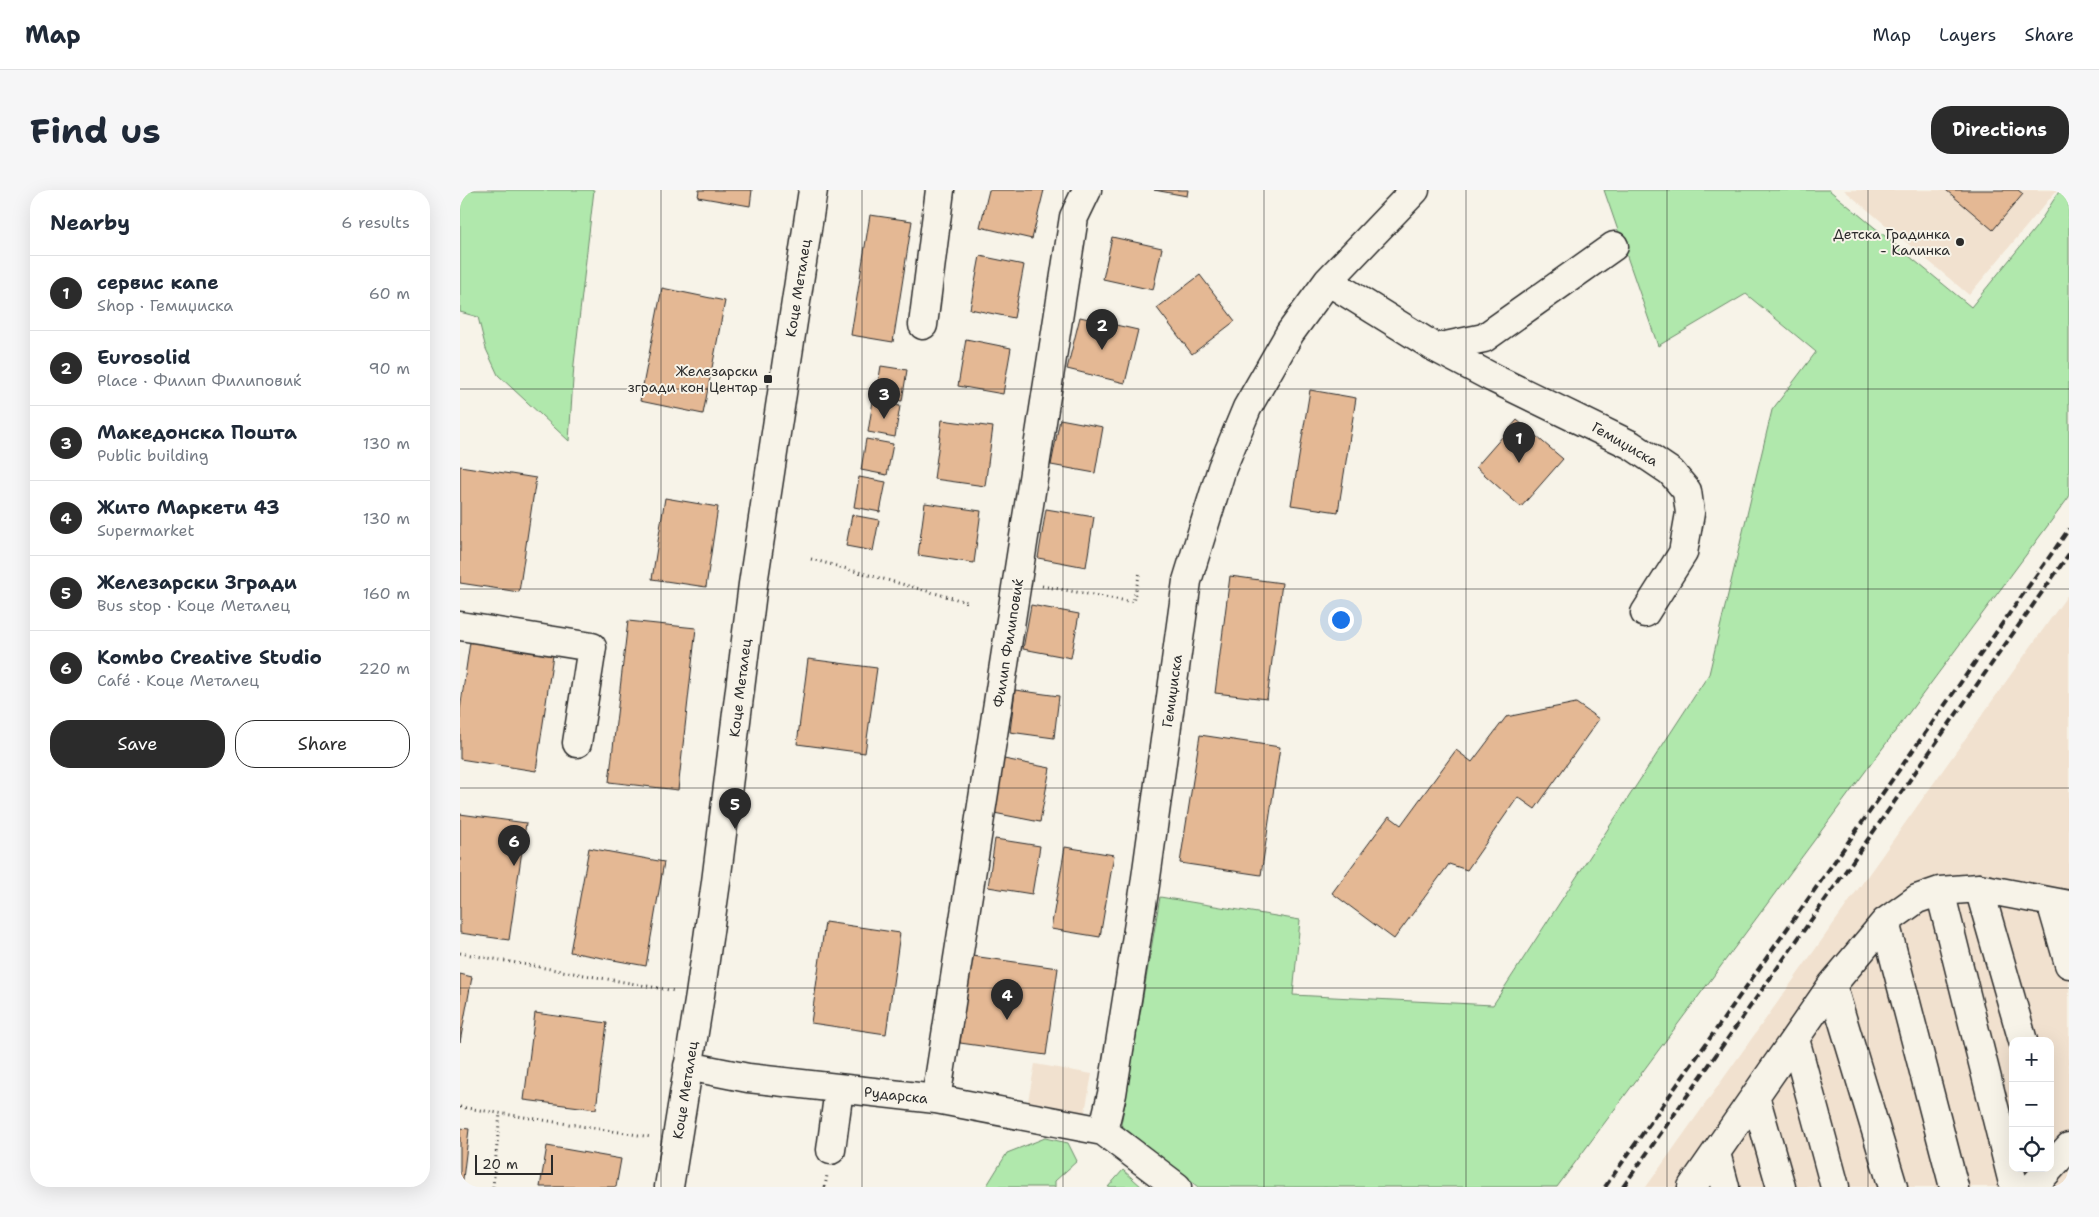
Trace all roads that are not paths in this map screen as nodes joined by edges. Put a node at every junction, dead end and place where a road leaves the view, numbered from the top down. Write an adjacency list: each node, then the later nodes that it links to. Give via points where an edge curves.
1 (814, 190): 20 (street, Коце Металец, via 752,584 718,873)
2 (940, 190): 7 (street)
3 (1087, 190): 23 (street, Филип Филиповиќ, via 1074,217)
4 (1415, 190): 6 (street, Гемиџиска)
5 (1614, 246): 8 (street, via 1484,338)
6 (1328, 281): 8 (street, Гемиџиска); 24 (street, Гемиџиска, via 1290,333 1247,408 1222,468 1187,581 1145,885 1112,1094)
7 (923, 325)
8 (1436, 348): 9 (street, Гемиџиска, via 1631,445 1671,472 1687,491 1690,513 1683,553)
9 (1645, 613)
10 (460, 626): 11 (street, via 592,647)
11 (577, 743)
12 (1979, 888): 13 (street); 14 (street); 18 (street)
13 (1940, 891): 15 (street, via 1917,899); 36 (street)
14 (2060, 904): 16 (street)
15 (1885, 922): 17 (street); 35 (street)
16 (2069, 964)
17 (1832, 985): 19 (street); 34 (street)
18 (2022, 1037)
19 (1795, 1039): 22 (street); 33 (street)
20 (688, 1066): 21 (street, Рударска, via 748,1078); 28 (street, Коце Металец)
21 (839, 1088): 23 (street, Рударска); 26 (street)
22 (1755, 1096): 27 (street); 32 (street)
23 (936, 1099): 24 (street, Рударска)
24 (1103, 1131): 29 (street)
25 (2059, 1148): 37 (street)
26 (832, 1150)
27 (1716, 1152): 30 (street); 31 (street)
28 (669, 1187)
29 (1177, 1187)
30 (1692, 1187)
31 (1725, 1187)
32 (1781, 1187)
33 (1835, 1187)
34 (1893, 1187)
35 (1954, 1187)
36 (2014, 1187)
37 (2033, 1187)

